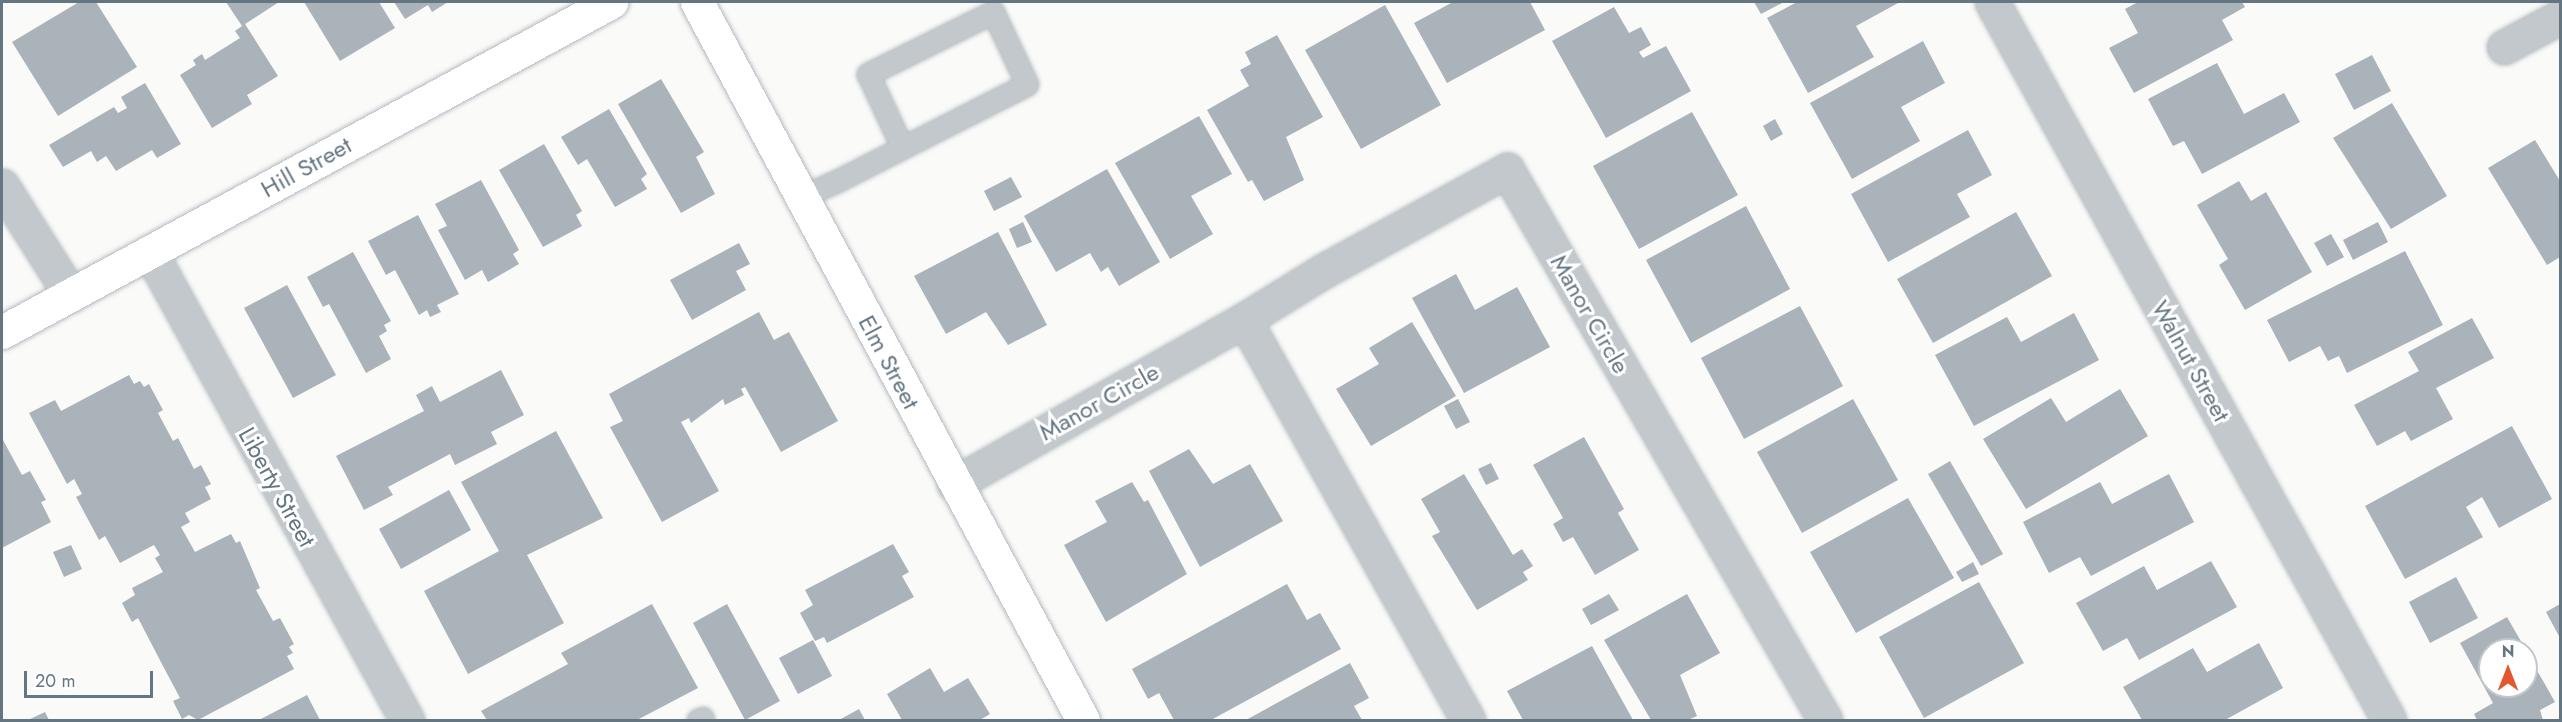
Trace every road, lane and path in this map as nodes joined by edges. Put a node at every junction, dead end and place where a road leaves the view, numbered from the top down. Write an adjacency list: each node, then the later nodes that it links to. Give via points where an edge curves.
1 (611, 2): 9 (street, Hill Street)
2 (697, 2): 8 (street, Elm Street)
3 (1992, 2): 18 (street, Walnut Street)
4 (2560, 17): 5 (street)
5 (2504, 47)
6 (902, 147): 6 (lane, via 1027,84 993,12 868,74); 8 (lane)
7 (2, 186): 10 (street)
8 (801, 197): 13 (street, Elm Street)
9 (150, 252): 10 (street, Hill Street); 14 (street, Liberty Street)
10 (71, 295): 12 (street, Hill Street)
11 (1244, 320): 13 (street, Manor Circle); 16 (street); 17 (street, Manor Circle, via 1325,270 1507,170)
12 (2, 332)
13 (954, 484): 15 (street, Elm Street)
14 (407, 720)
15 (1083, 720)
16 (1468, 720)
17 (1825, 720)
18 (2389, 720)

